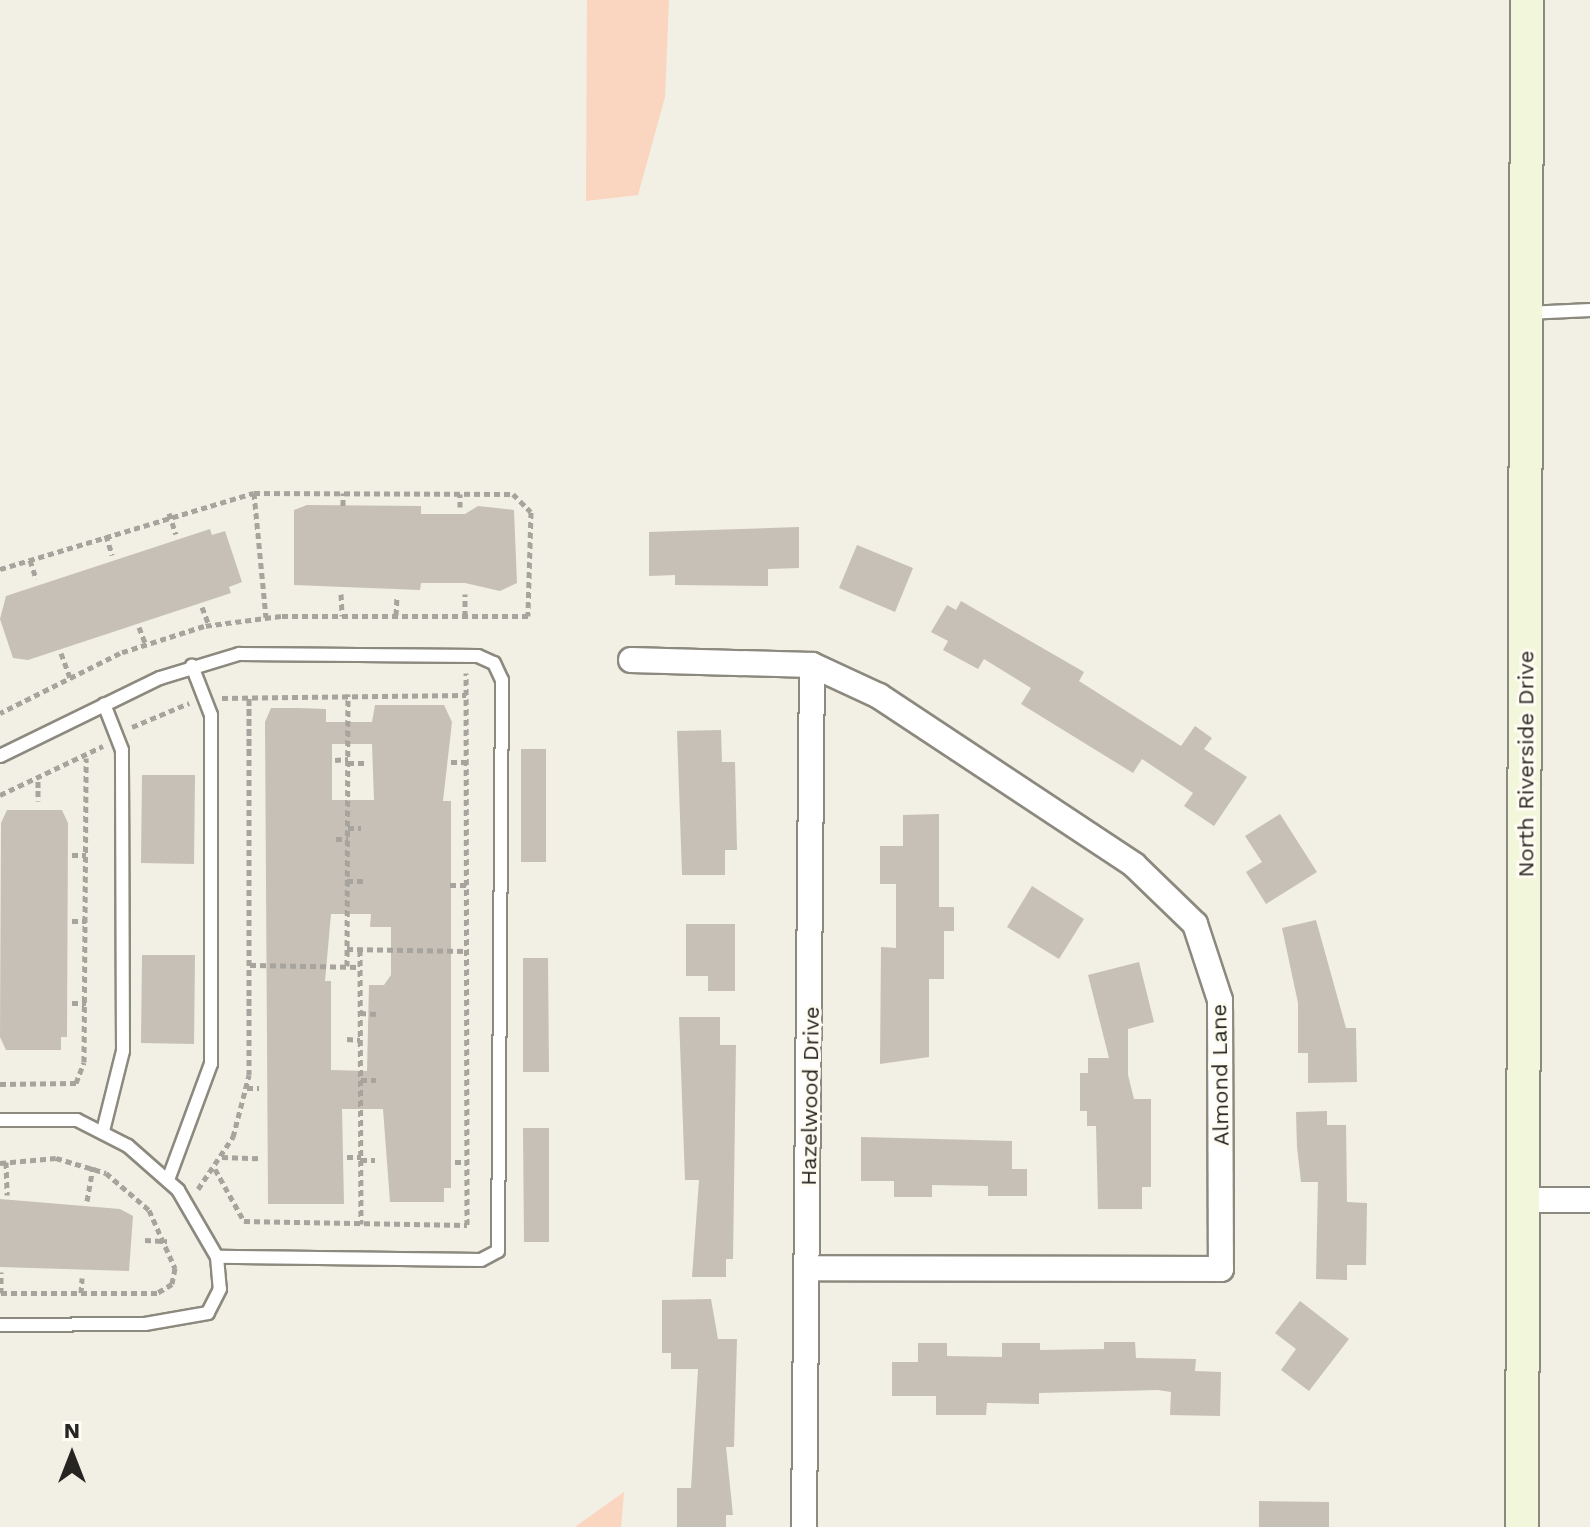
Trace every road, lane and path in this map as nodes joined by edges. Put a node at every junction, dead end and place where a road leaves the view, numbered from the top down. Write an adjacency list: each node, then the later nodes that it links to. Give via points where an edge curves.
1 (1527, 0): 3 (street, North Riverside Drive)
2 (1590, 310): 3 (lane)
3 (1527, 313): 113 (street, North Riverside Drive)
4 (254, 493): 5 (path); 11 (path); 26 (path)
5 (343, 493): 6 (path); 9 (path)
6 (393, 493): 7 (path); 8 (path)
7 (460, 494): 10 (path); 25 (path, via 513,494 527,503)
8 (392, 502)
9 (343, 506)
10 (460, 507)
11 (169, 513): 12 (path); 13 (path)
12 (176, 534)
13 (106, 535): 14 (path); 15 (path)
14 (112, 555)
15 (30, 560): 16 (path); 17 (path)
16 (0, 569)
17 (36, 579)
18 (341, 594): 22 (path)
19 (465, 594): 24 (path)
20 (397, 596): 23 (path)
21 (202, 607): 27 (path)
22 (342, 616)
23 (396, 616)
24 (465, 616)
25 (528, 616)
26 (266, 617)
27 (209, 625)
28 (139, 627): 29 (path)
29 (145, 643)
30 (61, 653): 35 (path)
31 (466, 656): 34 (lane, via 251,653); 37 (path); 120 (lane, via 489,658 503,686 502,1243 481,1260)
32 (631, 660): 33 (street, Almond Lane)
33 (812, 665): 121 (street, Hazelwood Drive); 121 (street, Almond Lane, via 879,696 1134,865 1195,924 1220,1000 1221,1269)
34 (192, 666): 39 (lane); 40 (lane)
35 (71, 681)
36 (348, 694): 37 (path); 38 (path); 47 (path)
37 (466, 695): 49 (path)
38 (249, 696): 39 (path); 44 (path)
39 (207, 697): 41 (path); 111 (lane, via 211,1064)
40 (104, 704): 41 (lane); 42 (lane)
41 (118, 735): 43 (path); 100 (lane, via 123,1051)
42 (0, 756)
43 (86, 757): 51 (path); 63 (path)
44 (249, 759): 45 (path); 60 (path)
45 (259, 759)
46 (335, 760): 47 (path)
47 (348, 761): 50 (path); 56 (path)
48 (451, 762): 49 (path)
49 (466, 762): 55 (path)
50 (366, 763)
51 (38, 781): 52 (path); 53 (path)
52 (0, 795)
53 (38, 801)
54 (455, 827): 55 (path)
55 (466, 827): 67 (path)
56 (348, 828): 57 (path); 59 (path)
57 (361, 828)
58 (336, 839): 59 (path)
59 (348, 839): 64 (path)
60 (250, 841): 61 (path); 70 (path)
61 (260, 841)
62 (72, 855): 63 (path)
63 (86, 855): 73 (path)
64 (347, 881): 65 (path); 69 (path)
65 (365, 881)
66 (450, 885): 67 (path)
67 (466, 885): 76 (path)
68 (336, 905): 69 (path)
69 (347, 905): 74 (path)
70 (250, 908): 71 (path); 77 (path)
71 (259, 908)
72 (72, 921): 73 (path)
73 (86, 921): 81 (path)
74 (347, 949): 75 (path); 78 (path)
75 (360, 950): 76 (path); 79 (path)
76 (466, 951): 83 (path)
77 (250, 965): 78 (path); 86 (path)
78 (347, 966): 79 (path)
79 (360, 967): 84 (path)
80 (72, 1003): 81 (path)
81 (86, 1003): 94 (path, via 87,1047 76,1083)
82 (456, 1011): 83 (path)
83 (467, 1011): 93 (path)
84 (360, 1013): 85 (path); 89 (path)
85 (376, 1014)
86 (250, 1034): 87 (path); 95 (path)
87 (259, 1034)
88 (347, 1039): 89 (path)
89 (360, 1040): 90 (path)
90 (360, 1080): 91 (path); 98 (path)
91 (376, 1080)
92 (455, 1082): 93 (path)
93 (467, 1082): 108 (path)
94 (0, 1084)
95 (247, 1088): 96 (path); 101 (path)
96 (259, 1088)
97 (351, 1091): 98 (path)
98 (360, 1091): 104 (path)
99 (0, 1120): 100 (lane, via 63,1118)
100 (103, 1131): 111 (lane)
101 (222, 1157): 103 (path); 110 (path)
102 (347, 1157): 104 (path)
103 (260, 1158)
104 (361, 1158): 105 (path); 117 (path)
105 (375, 1160)
106 (3, 1162): 109 (path, via 56,1158); 112 (path)
107 (455, 1162): 108 (path)
108 (467, 1162): 117 (path, via 467,1225)
109 (93, 1167): 115 (path); 119 (path, via 140,1199)
110 (215, 1169): 116 (path); 117 (path, via 244,1221)
111 (168, 1180): 116 (lane)
112 (7, 1195)
113 (1526, 1200): 114 (street); 128 (street, North Riverside Drive)
114 (1590, 1200)
115 (87, 1201)
116 (187, 1201): 120 (lane)
117 (361, 1224)
118 (145, 1240): 119 (path)
119 (167, 1241): 125 (path, via 175,1274 163,1292)
120 (217, 1257): 126 (lane, via 220,1289 208,1313 145,1324)
121 (808, 1268): 127 (street, Hazelwood Drive)
122 (1, 1272): 124 (path)
123 (82, 1278): 125 (path)
124 (0, 1293): 125 (path)
125 (81, 1293)
126 (0, 1325)
127 (804, 1527)
128 (1522, 1527)

